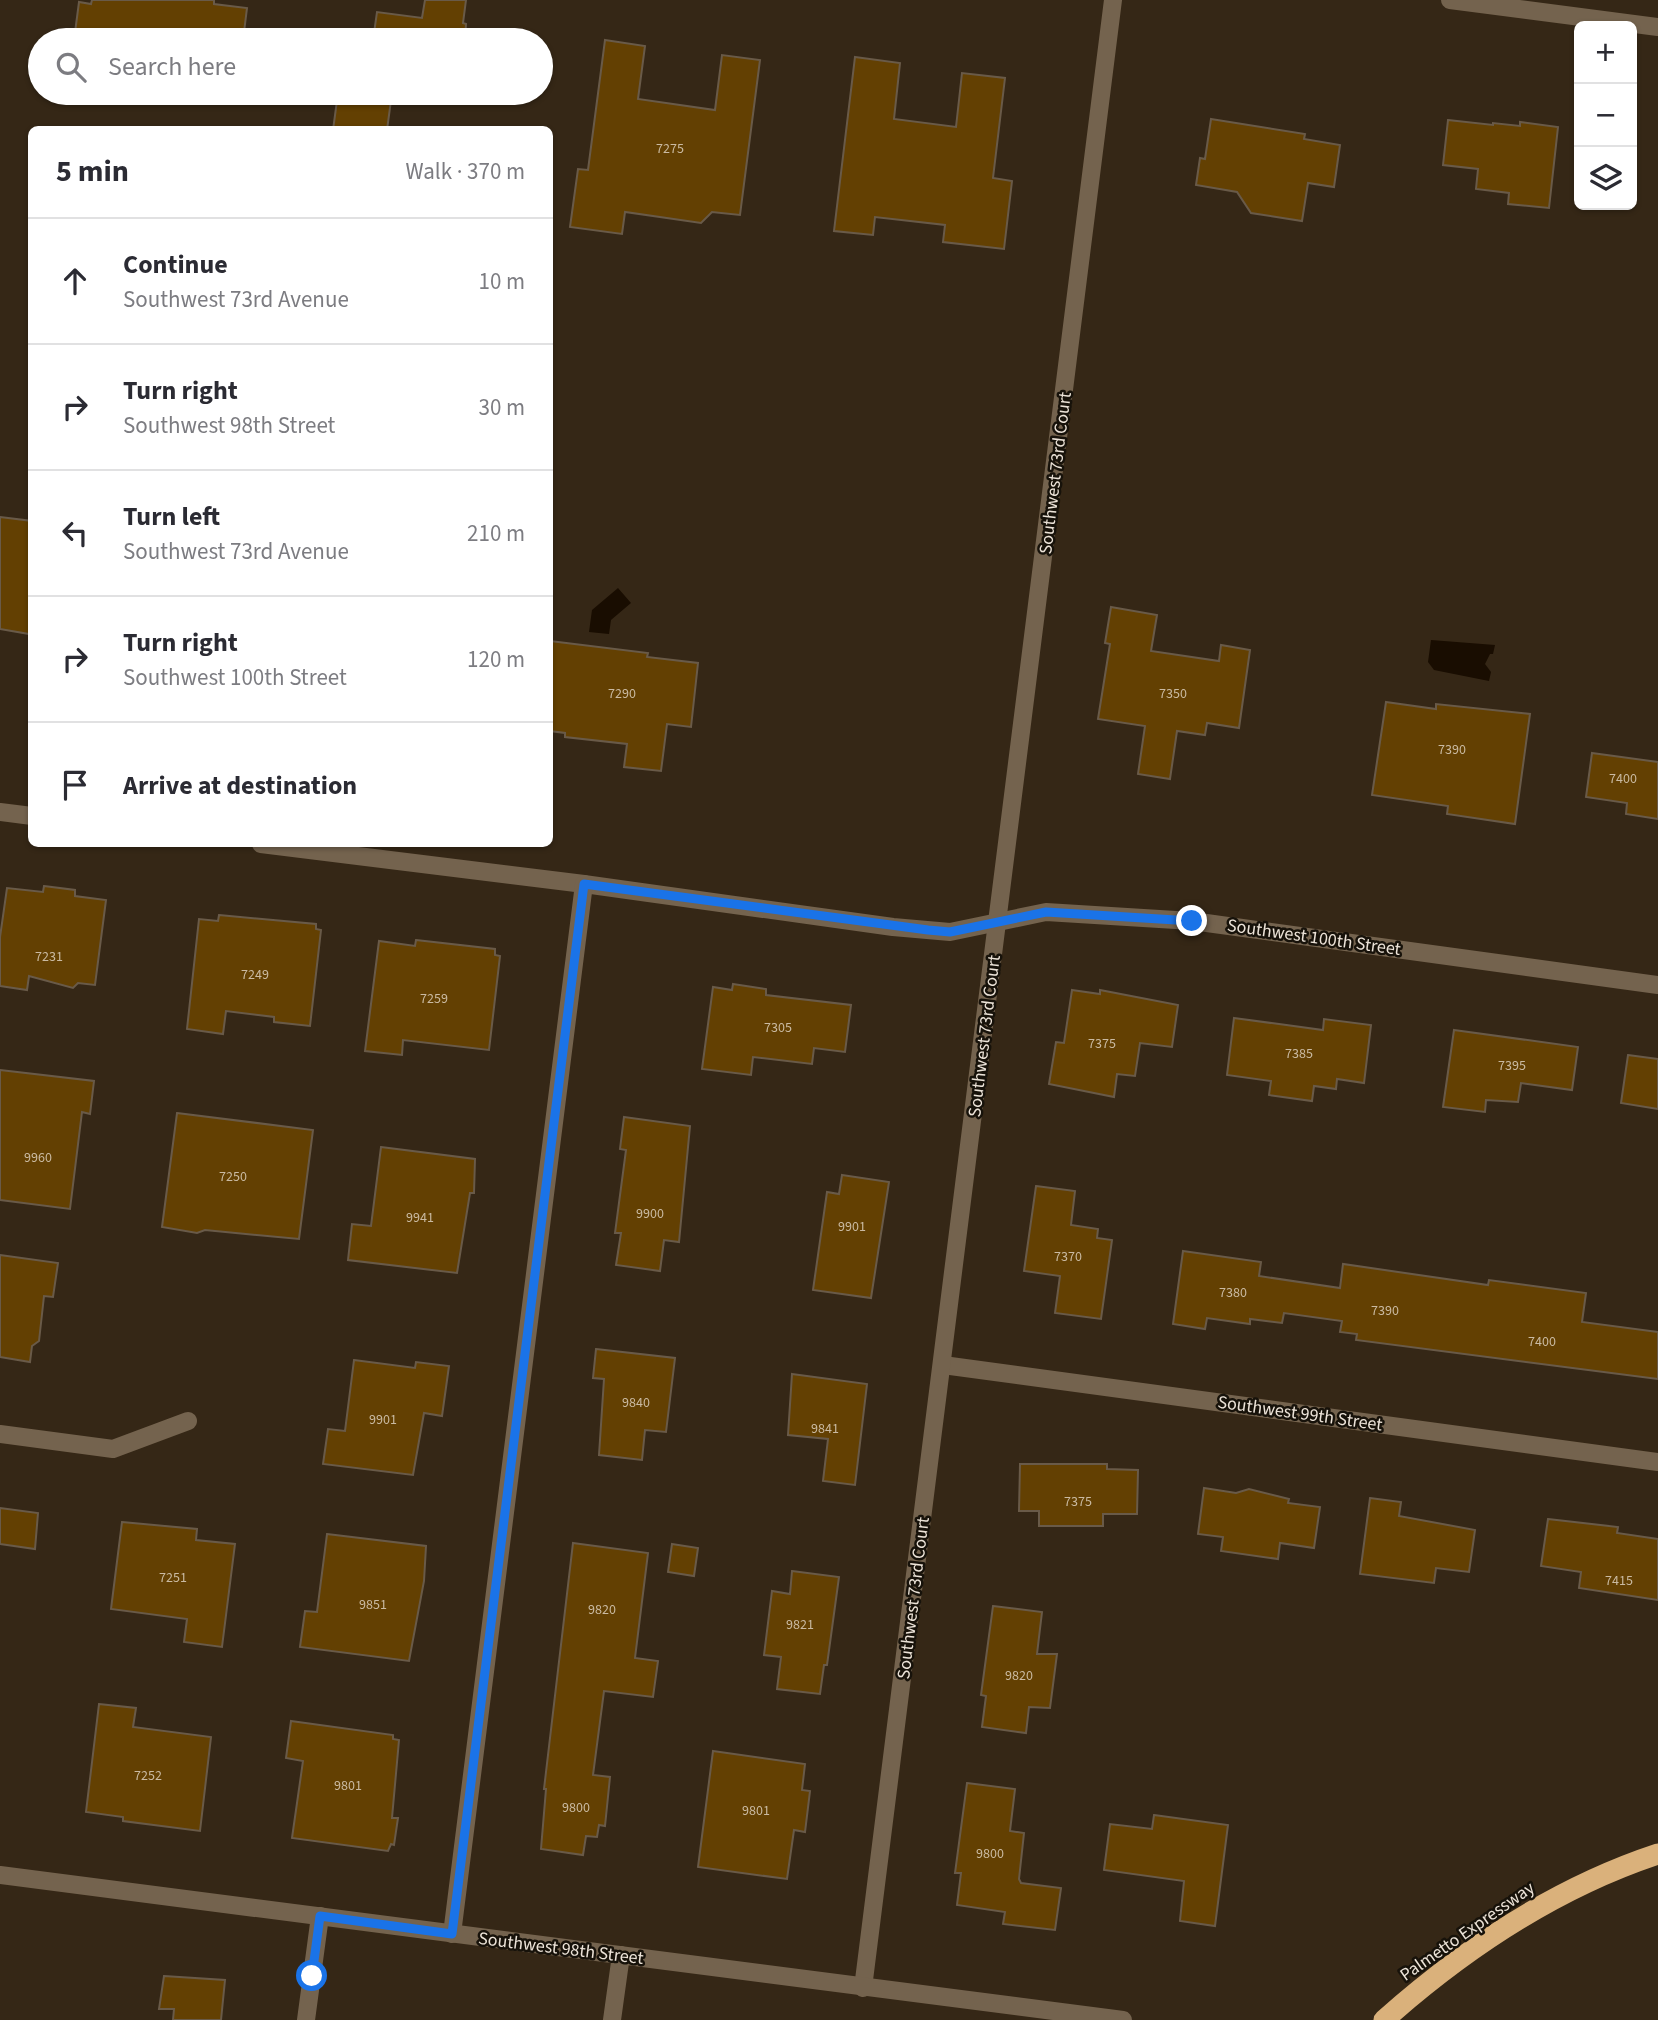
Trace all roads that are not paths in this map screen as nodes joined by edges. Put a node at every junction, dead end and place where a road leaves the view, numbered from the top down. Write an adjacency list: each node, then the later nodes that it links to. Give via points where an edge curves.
1 (1113, 0): 8 (street, Southwest 73rd Court)
2 (1450, 0): 3 (street)
3 (1658, 27)
4 (0, 812): 5 (street)
5 (28, 816)
6 (285, 847): 7 (street, Southwest 100th Street)
7 (584, 884): 8 (street, Southwest 100th Street, via 905,928 950,932); 17 (street)
8 (999, 923): 9 (street, Southwest 100th Street, via 1046,912 1192,921); 10 (street, Southwest 73rd Court)
9 (1658, 985)
10 (943, 1365): 13 (street, Southwest 99th Street); 19 (street, Southwest 73rd Court)
11 (188, 1421): 12 (street, via 113,1450)
12 (0, 1434)
13 (1658, 1462)
14 (1658, 1854): 23 (highway, Palmetto Expressway, via 1579,1886 1504,1929)
15 (0, 1875): 16 (street, Southwest 98th Street)
16 (320, 1916): 17 (street, Southwest 98th Street); 20 (street)
17 (452, 1934): 18 (street, Southwest 98th Street)
18 (621, 1955): 19 (street, Southwest 98th Street); 21 (street)
19 (863, 1988): 22 (street, Southwest 98th Street)
20 (306, 2020)
21 (612, 2020)
22 (1123, 2020)
23 (1384, 2020)

